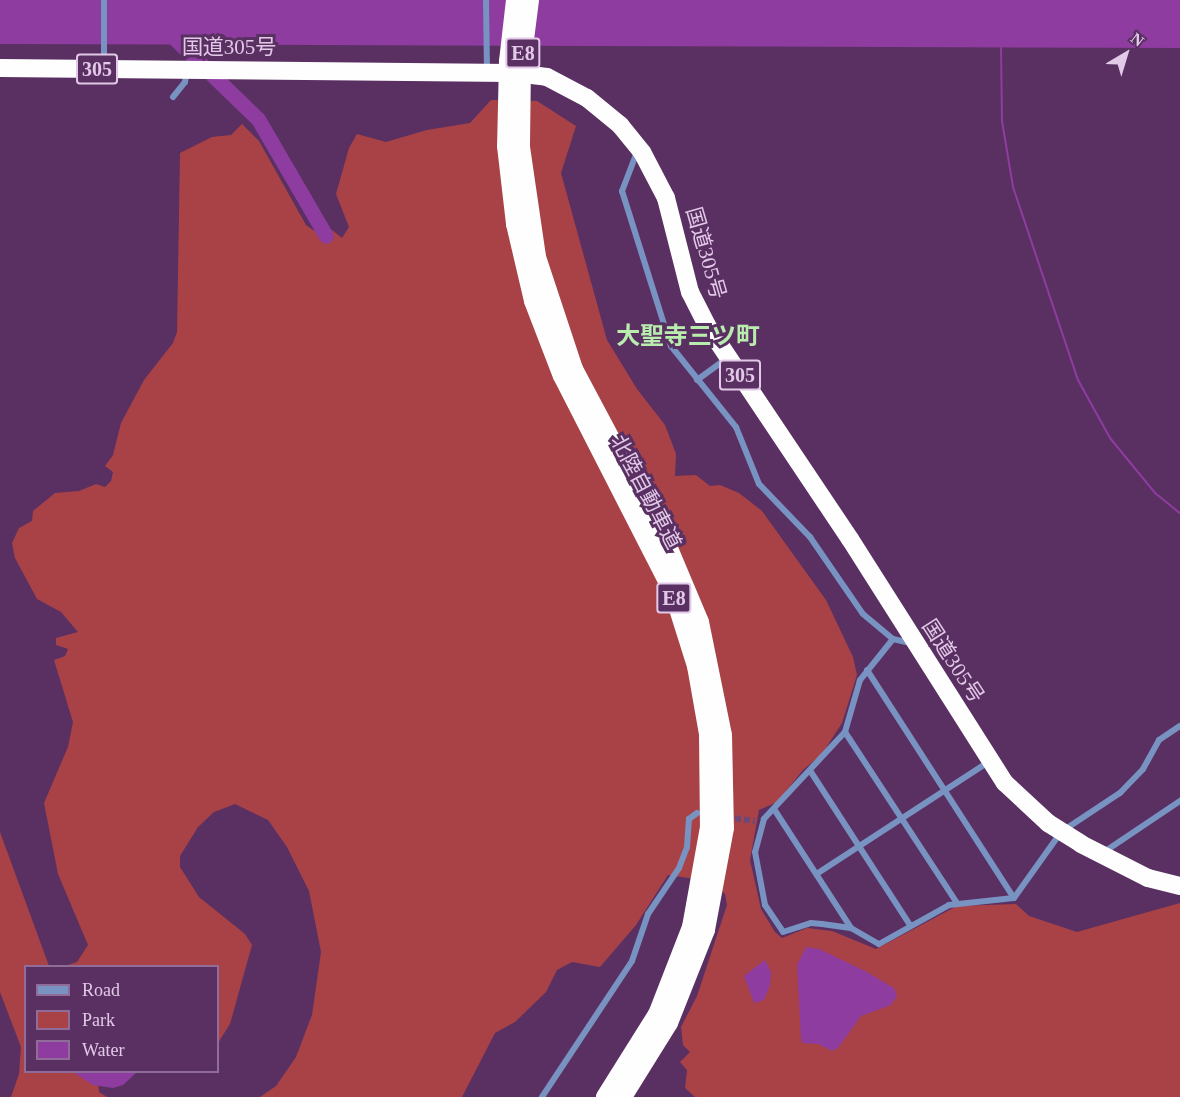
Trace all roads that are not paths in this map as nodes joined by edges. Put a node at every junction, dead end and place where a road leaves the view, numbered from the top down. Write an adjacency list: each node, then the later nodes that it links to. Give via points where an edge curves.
1 (104, 0): 7 (street)
2 (486, 0): 5 (street)
3 (515, 0): 10 (highway, 北陸自動車道 / E8)
4 (530, 0): 10 (highway, 北陸自動車道 / E8)
5 (488, 67): 8 (highway, 国道305号 / 305); 11 (highway, 国道305号 / 305, via 547,77 566,87 598,105)
6 (0, 68): 7 (highway, 国道305号 / 305)
7 (104, 69): 8 (highway, 国道305号 / 305)
8 (191, 70): 9 (street)
9 (173, 97)
10 (513, 106): 38 (highway, 北陸自動車道 / E8, via 510,188 533,301 562,376 673,593 696,666 708,734 709,827 691,927 657,1014); 39 (highway, 北陸自動車道 / E8, via 524,184 548,295 574,369 685,585 711,661 723,735 724,828 706,930 669,1023)
11 (639, 147): 12 (highway, 国道305号 / 305, via 666,198 693,301); 13 (street, via 622,191 629,221 671,346)
12 (728, 357): 13 (street); 15 (highway, 国道305号 / 305)
13 (697, 380): 14 (street, via 736,427 746,457 769,496 810,537 871,624)
14 (893, 639): 15 (street); 16 (street)
15 (915, 644): 19 (highway, 国道305号 / 305)
16 (867, 670): 18 (street, via 860,680); 21 (street)
17 (1180, 726): 28 (street, via 1159,740 1143,769 1120,793)
18 (845, 732): 20 (street); 25 (street)
19 (991, 760): 21 (street); 28 (highway, 国道305号 / 305, via 1021,801)
20 (811, 772): 23 (street); 29 (street)
21 (944, 790): 25 (street); 33 (street)
22 (1180, 801): 30 (street)
23 (774, 809): 27 (street); 31 (street)
24 (697, 813): 37 (street, via 689,819 687,847 679,868 648,914 632,961)
25 (902, 817): 29 (street); 34 (street)
26 (755, 821): 27 (street)
27 (763, 823): 36 (street, via 755,852 765,905 779,928 783,932 811,922)
28 (1061, 832): 30 (highway, 国道305号 / 305); 33 (street)
29 (859, 845): 31 (street); 35 (street)
30 (1101, 854): 32 (highway, 国道305号 / 305, via 1148,878)
31 (818, 873): 36 (street)
32 (1177, 883)
33 (1014, 898): 34 (street)
34 (957, 903): 35 (street)
35 (910, 925): 36 (street, via 879,944)
36 (851, 928)
37 (542, 1097)
38 (605, 1097)
39 (623, 1097)

